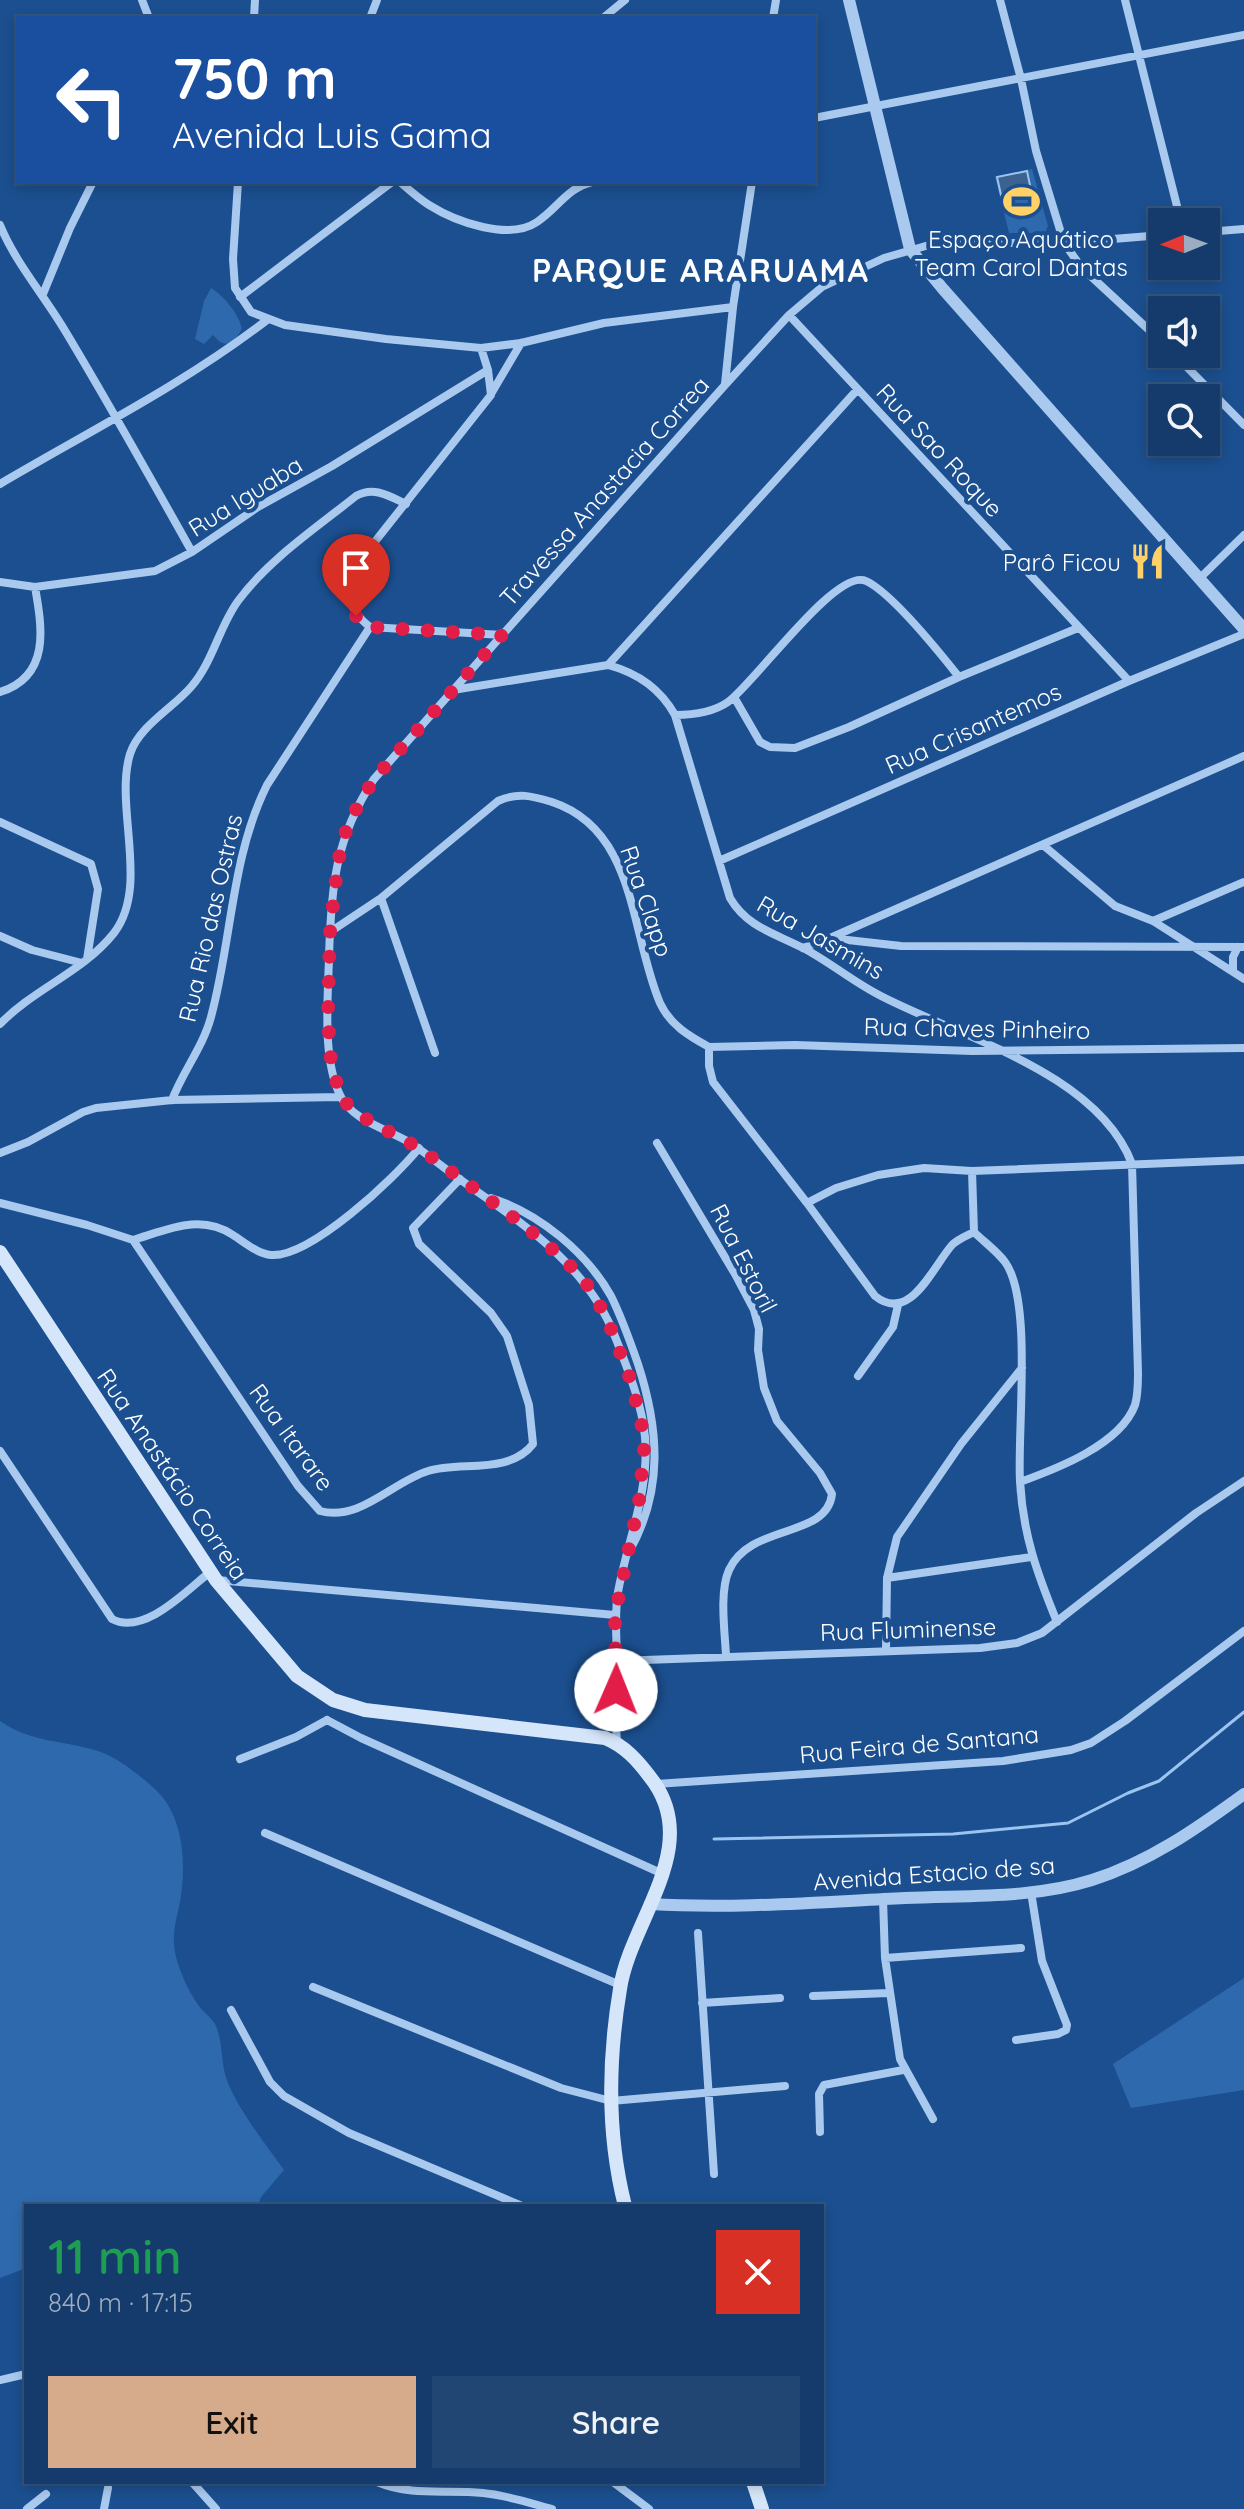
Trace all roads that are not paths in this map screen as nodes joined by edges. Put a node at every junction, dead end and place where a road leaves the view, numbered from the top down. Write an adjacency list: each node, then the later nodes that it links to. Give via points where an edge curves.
1 (625, 0): 5 (street)
2 (849, 0): 9 (street)
3 (1000, 0): 8 (street)
4 (1125, 0): 7 (street)
5 (605, 16)
6 (1244, 35): 7 (street)
7 (1138, 55): 8 (street); 17 (street)
8 (1021, 79): 9 (street); 22 (street, via 1044,183)
9 (875, 107): 10 (street); 23 (street)
10 (816, 118)
11 (92, 184): 24 (street)
12 (238, 184): 25 (street, via 233,279)
13 (389, 184): 25 (street)
14 (402, 184): 15 (street, via 430,206 465,221 522,229 545,216 573,188)
15 (586, 184)
16 (752, 184): 26 (street)
17 (1177, 208)
18 (0, 225): 24 (street)
19 (1244, 229): 20 (street)
20 (1220, 231)
21 (1148, 236): 22 (street, Travessa Anastacia Correa)
22 (1064, 243): 23 (street, Travessa Anastacia Correa, via 936,243); 29 (street, via 1082,268)
23 (910, 249): 27 (street, Travessa Anastacia Correa, via 832,282); 43 (street)
24 (43, 294): 37 (street)
25 (240, 297): 28 (street, via 251,312)
26 (733, 307): 30 (street, via 604,323); 34 (street)
27 (789, 315): 34 (street, Travessa Anastacia Correa); 35 (street, Rua Sao Roque)
28 (267, 320): 31 (street); 37 (street)
29 (1148, 329)
30 (521, 343): 31 (street); 36 (street)
31 (481, 348): 33 (street)
32 (1188, 368): 38 (street)
33 (488, 370): 36 (street); 42 (street, Rua Iguaba)
34 (725, 385): 49 (street, Travessa Anastacia Correa)
35 (857, 390): 47 (street, Rua Sao Roque); 50 (street)
36 (491, 395): 40 (street)
37 (118, 418): 39 (street); 42 (street)
38 (1244, 425)
39 (0, 484)
40 (406, 504): 46 (street, via 353,574 352,607); 70 (street, via 364,491 283,555 237,603 197,680 138,738 127,778 128,897 114,933)
41 (1244, 535): 43 (street)
42 (192, 552): 45 (street, Rua Iguaba, via 155,571)
43 (1200, 578): 48 (street)
44 (0, 582): 45 (street, Rua Iguaba)
45 (35, 587): 54 (street, via 41,623 37,657 14,687)
46 (370, 627): 49 (street); 79 (street, Rua Rio das Ostras, via 255,809 211,1017)
47 (1078, 628): 51 (street); 52 (street, Rua Sao Roque)
48 (1244, 632): 52 (street, Rua Crisantemos)
49 (502, 635): 53 (street, Travessa Anastacia Correa)
50 (608, 665): 53 (street); 56 (street, Rua Jasmins, via 650,684)
51 (959, 677): 55 (street, via 795,748 760,742); 55 (street, via 880,591 852,579 824,600)
52 (1129, 681): 60 (street, Rua Crisantemos)
53 (452, 690): 64 (street, Travessa Anastacia Correa, via 374,779 348,823)
54 (0, 692)
55 (734, 697): 56 (street, via 718,708)
56 (675, 715): 60 (street, Rua Jasmins)
57 (1244, 756): 59 (street)
58 (0, 822): 70 (street, via 91,864 98,889)
59 (1043, 845): 63 (street, via 1115,906); 66 (street)
60 (719, 861): 69 (street, Rua Jasmins, via 741,915)
61 (1244, 882): 63 (street)
62 (381, 898): 64 (street, Rua Clapp); 74 (street, Rua Clapp, via 498,801 523,794 573,810 592,823 615,855 660,1003 680,1030); 77 (street)
63 (1153, 921): 67 (street)
64 (330, 932): 78 (street, Travessa Anastacia Correa, via 329,1040)
65 (0, 936): 70 (street, via 32,950)
66 (830, 938): 67 (street, via 901,946); 69 (street)
67 (1193, 946): 68 (street); 71 (street)
68 (1241, 947): 71 (street, via 1233,957)
69 (803, 948): 76 (street, Rua Jasmins, via 879,995)
70 (85, 962): 73 (street, via 24,1001)
71 (1233, 971): 72 (street)
72 (1244, 979)
73 (0, 1024)
74 (709, 1047): 76 (street, Rua Chaves Pinheiro); 89 (street, via 713,1082)
75 (1244, 1048): 76 (street, Rua Chaves Pinheiro)
76 (1006, 1051): 84 (street, Rua Jasmins, via 1110,1124)
77 (435, 1053)
78 (340, 1097): 79 (street); 81 (street, via 369,1121)
79 (172, 1100): 82 (street, via 83,1112)
80 (657, 1143): 107 (street, Rua Estoril, via 754,1310 764,1388 777,1421 832,1494 818,1519 764,1538 733,1563 724,1593)
81 (419, 1148): 86 (street); 91 (street, via 387,1183 329,1231 286,1253 268,1256 207,1224)
82 (0, 1153)
83 (1244, 1160): 84 (street)
84 (1132, 1164): 85 (street); 98 (street, via 1138,1373 1134,1407 1105,1440 1056,1469)
85 (972, 1171): 89 (street, via 924,1168 878,1175); 90 (street)
86 (460, 1179): 87 (street); 91 (street, Rua Itarare, via 413,1228 413,1235 507,1336 529,1405 533,1444 511,1459 427,1472 346,1511 320,1511 298,1486)
87 (486, 1196): 100 (street, via 586,1283 615,1336 645,1439 643,1479); 100 (street, via 530,1216 574,1250 611,1296 630,1341 656,1445 648,1508)
88 (0, 1203): 91 (street)
89 (807, 1203): 93 (street, via 875,1296 884,1304)
90 (974, 1232): 93 (street, via 954,1243 910,1299); 94 (street, via 1009,1269)
91 (133, 1240)
92 (0, 1252): 101 (main road, Rua Anastácio Correia)
93 (898, 1305): 95 (street, via 893,1327)
94 (1022, 1368): 98 (street); 102 (street, via 911,1514 893,1547)
95 (858, 1376)
96 (0, 1451): 101 (street, via 120,1624 157,1614)
97 (1244, 1481): 104 (street, Rua Fluminense)
98 (1020, 1482): 99 (street)
99 (1031, 1557): 102 (street); 104 (street)
100 (626, 1558): 103 (street)
101 (213, 1576): 103 (street); 109 (main road, Rua Anastácio Correia, via 297,1676)
102 (887, 1578): 106 (street)
103 (615, 1615): 108 (street)
104 (1057, 1622): 106 (street, Rua Fluminense, via 1030,1639 1006,1645)
105 (1244, 1631): 113 (street, Rua Feira de Santana, via 1125,1721 1071,1750 1003,1761)
106 (886, 1650): 107 (street, Rua Fluminense)
107 (726, 1656): 108 (street, Rua Fluminense)
108 (617, 1661): 111 (street)
109 (333, 1700): 110 (street); 111 (main road, Rua Anastácio Correia, via 365,1710 580,1733)
110 (327, 1720): 112 (street); 116 (street)
111 (617, 1743): 113 (main road)
112 (240, 1759)
113 (656, 1784): 116 (main road, via 670,1828)
114 (1244, 1794): 117 (street, Avenida Estacio de sa, via 1184,1838 1138,1863 1081,1883)
115 (265, 1833): 123 (street)
116 (663, 1874): 119 (main road)
117 (1031, 1892): 118 (street, Avenida Estacio de sa); 130 (street, via 1042,1961 1067,2025 1058,2034)
118 (883, 1899): 119 (street, Avenida Estacio de sa); 122 (street)
119 (650, 1904): 123 (main road)
120 (698, 1933): 128 (street)
121 (1021, 1948): 122 (street)
122 (885, 1958): 125 (street)
123 (620, 1985): 134 (main road)
124 (313, 1987): 134 (street, via 538,2079)
125 (888, 1993): 126 (street); 131 (street)
126 (813, 1996)
127 (780, 1998): 128 (street)
128 (702, 2003): 133 (street)
129 (231, 2010): 138 (street, via 270,2082 284,2096 349,2133)
130 (1016, 2040)
131 (903, 2070): 135 (street); 136 (street, via 824,2085 819,2094)
132 (785, 2086): 133 (street)
133 (708, 2091): 134 (street); 137 (street)
134 (611, 2101): 139 (main road)
135 (933, 2119)
136 (820, 2132)
137 (714, 2174)
138 (517, 2204)
139 (625, 2204)
140 (24, 2374): 141 (street)
141 (0, 2380)
142 (194, 2484): 150 (street)
143 (382, 2484): 151 (street, via 415,2493 488,2493)
144 (616, 2484): 152 (street)
145 (754, 2484): 153 (main road)
146 (108, 2488): 149 (street)
147 (46, 2494): 148 (street)
148 (27, 2509)
149 (104, 2509)
150 (216, 2509)
151 (552, 2509)
152 (649, 2509)
153 (762, 2509)

